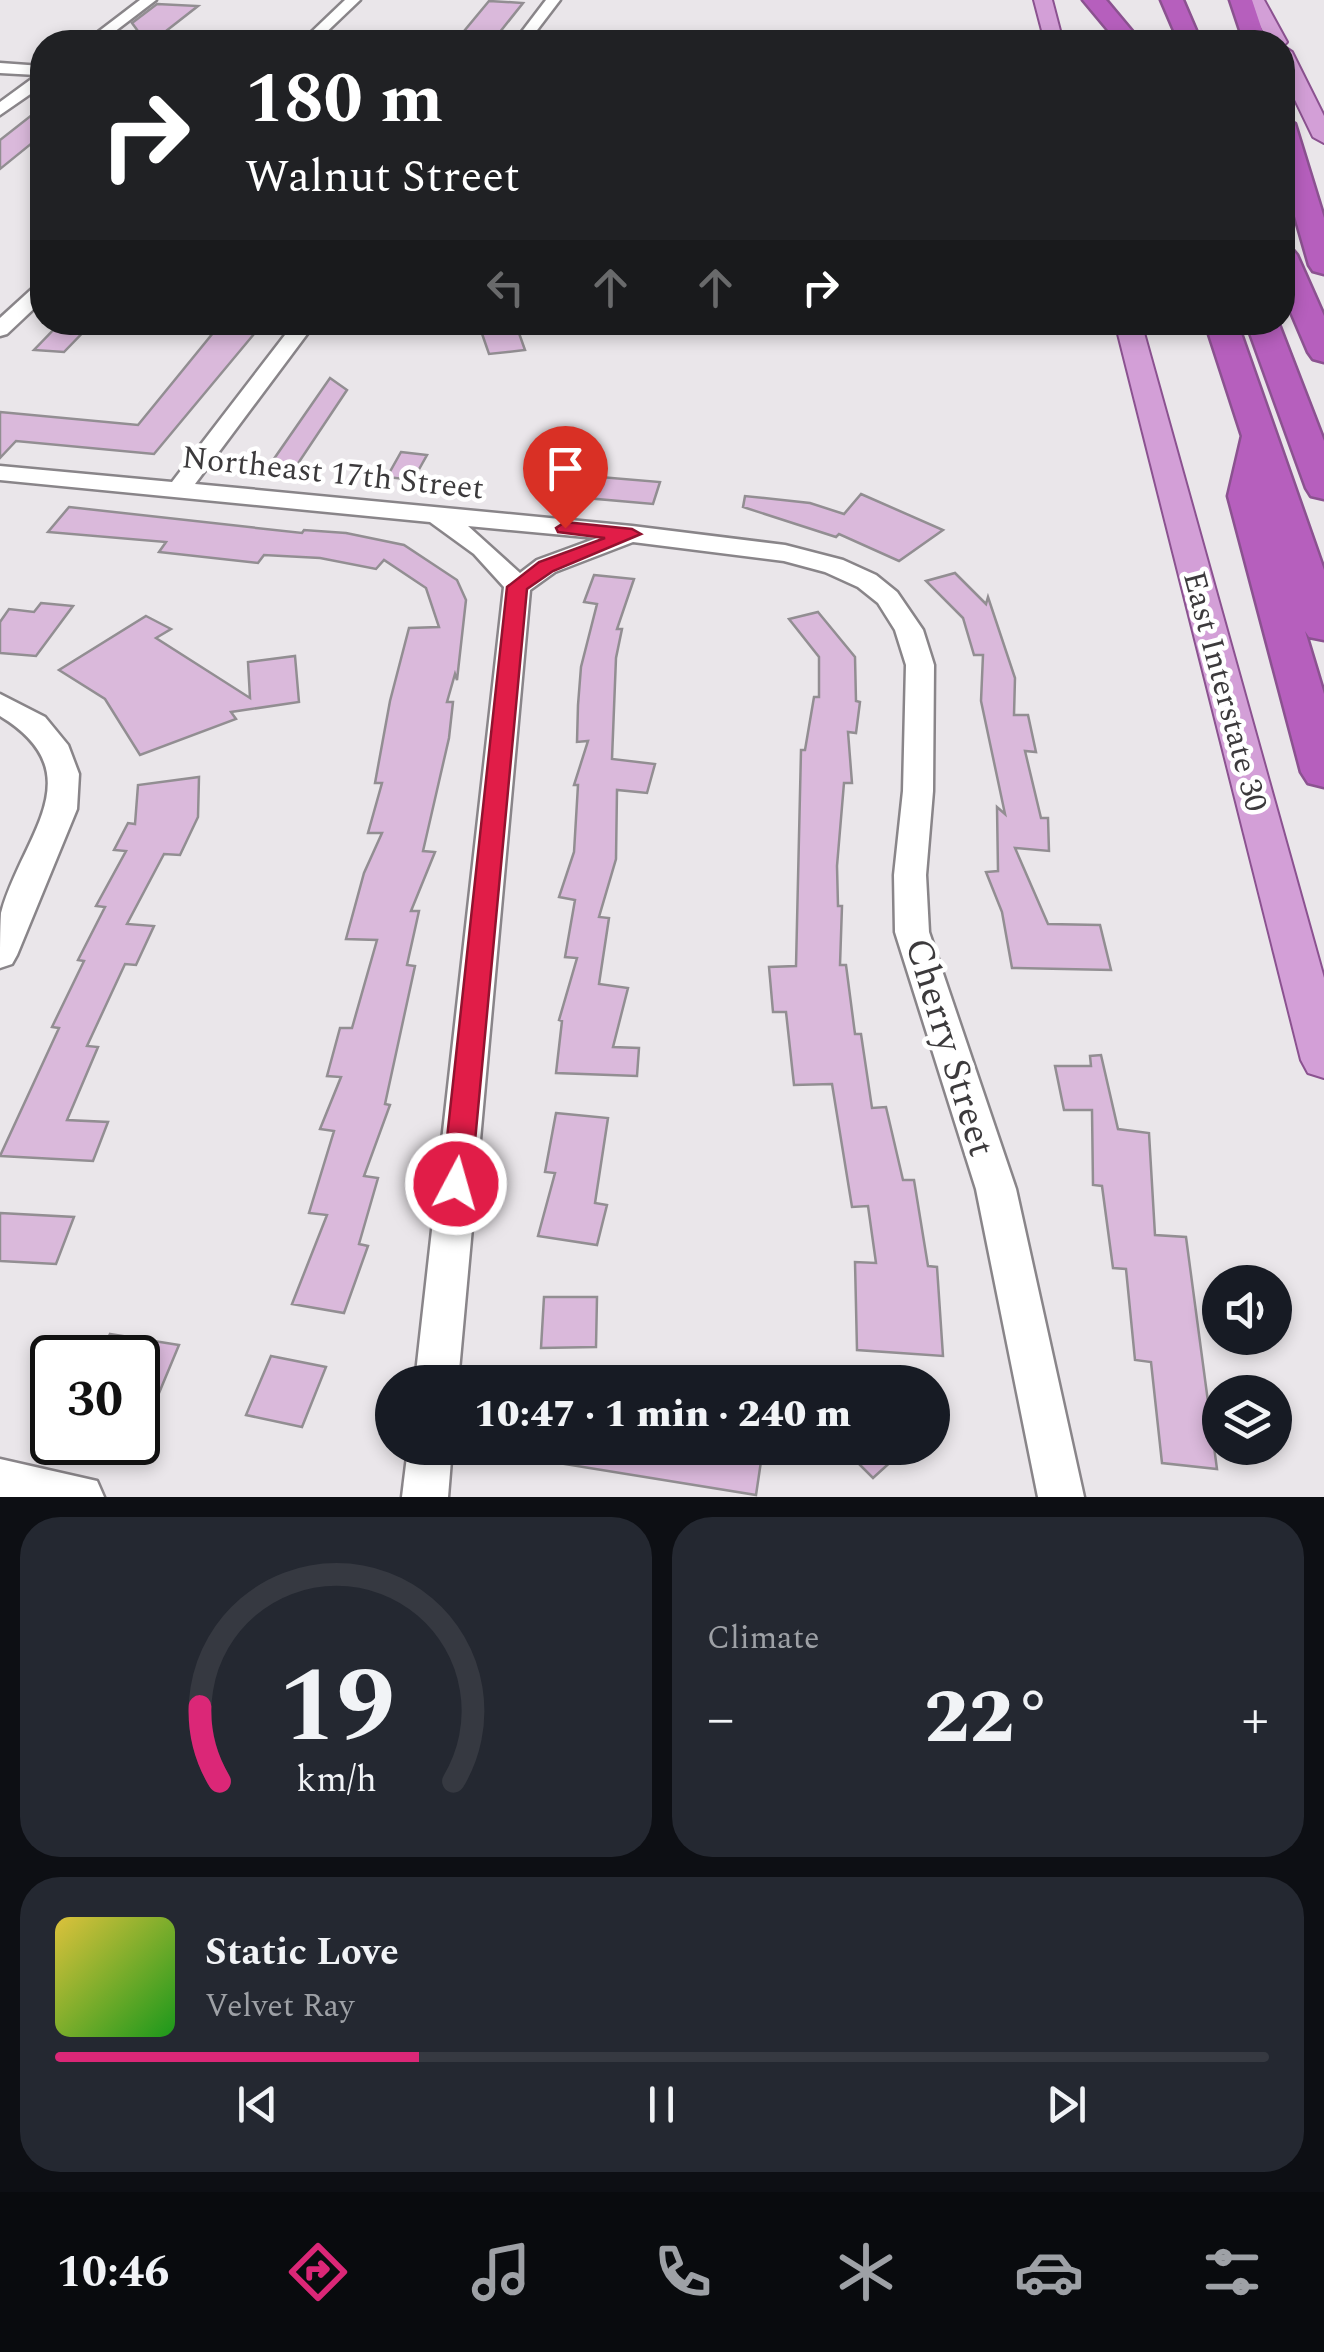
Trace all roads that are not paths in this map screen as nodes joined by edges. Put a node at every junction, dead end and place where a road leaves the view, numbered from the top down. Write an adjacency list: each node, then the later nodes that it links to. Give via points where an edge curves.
1 (149, 0): 10 (street)
2 (353, 0): 11 (street)
3 (553, 0): 12 (street)
4 (1042, 0): 13 (main road)
5 (1094, 0): 14 (highway)
6 (1113, 0): 15 (highway)
7 (1172, 0): 16 (highway)
8 (1241, 0): 17 (highway)
9 (1255, 0): 18 (main road)
10 (108, 30)
11 (321, 30)
12 (530, 30)
13 (1051, 30)
14 (1119, 30)
15 (1124, 30)
16 (1185, 30)
17 (1251, 30)
18 (1271, 30)
19 (0, 68): 20 (street)
20 (30, 70)
21 (1295, 78): 24 (main road)
22 (30, 88): 23 (street)
23 (0, 110)
24 (1324, 137)
25 (1295, 168): 26 (highway)
26 (1324, 265)
27 (1295, 280): 29 (highway)
28 (30, 301): 30 (street)
29 (1321, 329)
30 (0, 330)
31 (296, 335): 38 (street)
32 (1131, 335): 47 (main road, East Interstate 30)
33 (1226, 335): 35 (highway)
34 (1267, 335): 37 (highway)
35 (1259, 436): 43 (highway); 45 (highway, via 1247,496)
36 (0, 472): 38 (street, Northeast 17th Street)
37 (1324, 488)
38 (178, 489): 39 (street, Northeast 17th Street)
39 (432, 515): 40 (street, Northeast 17th Street); 41 (street, via 492,556)
40 (632, 534): 41 (street, via 546,566); 42 (street, Northeast 17th Street, via 786,553 867,580)
41 (517, 587): 48 (street)
42 (888, 598): 53 (street, Cherry Street, via 920,664 912,932 996,1189)
43 (1324, 628)
44 (0, 703): 46 (street, via 54,745 64,774 61,809)
45 (1324, 772)
46 (0, 955)
47 (1324, 1060)
48 (438, 1365)
49 (428, 1465): 52 (street)
50 (0, 1482): 51 (street)
51 (80, 1497)
52 (425, 1497)
53 (1062, 1497)

